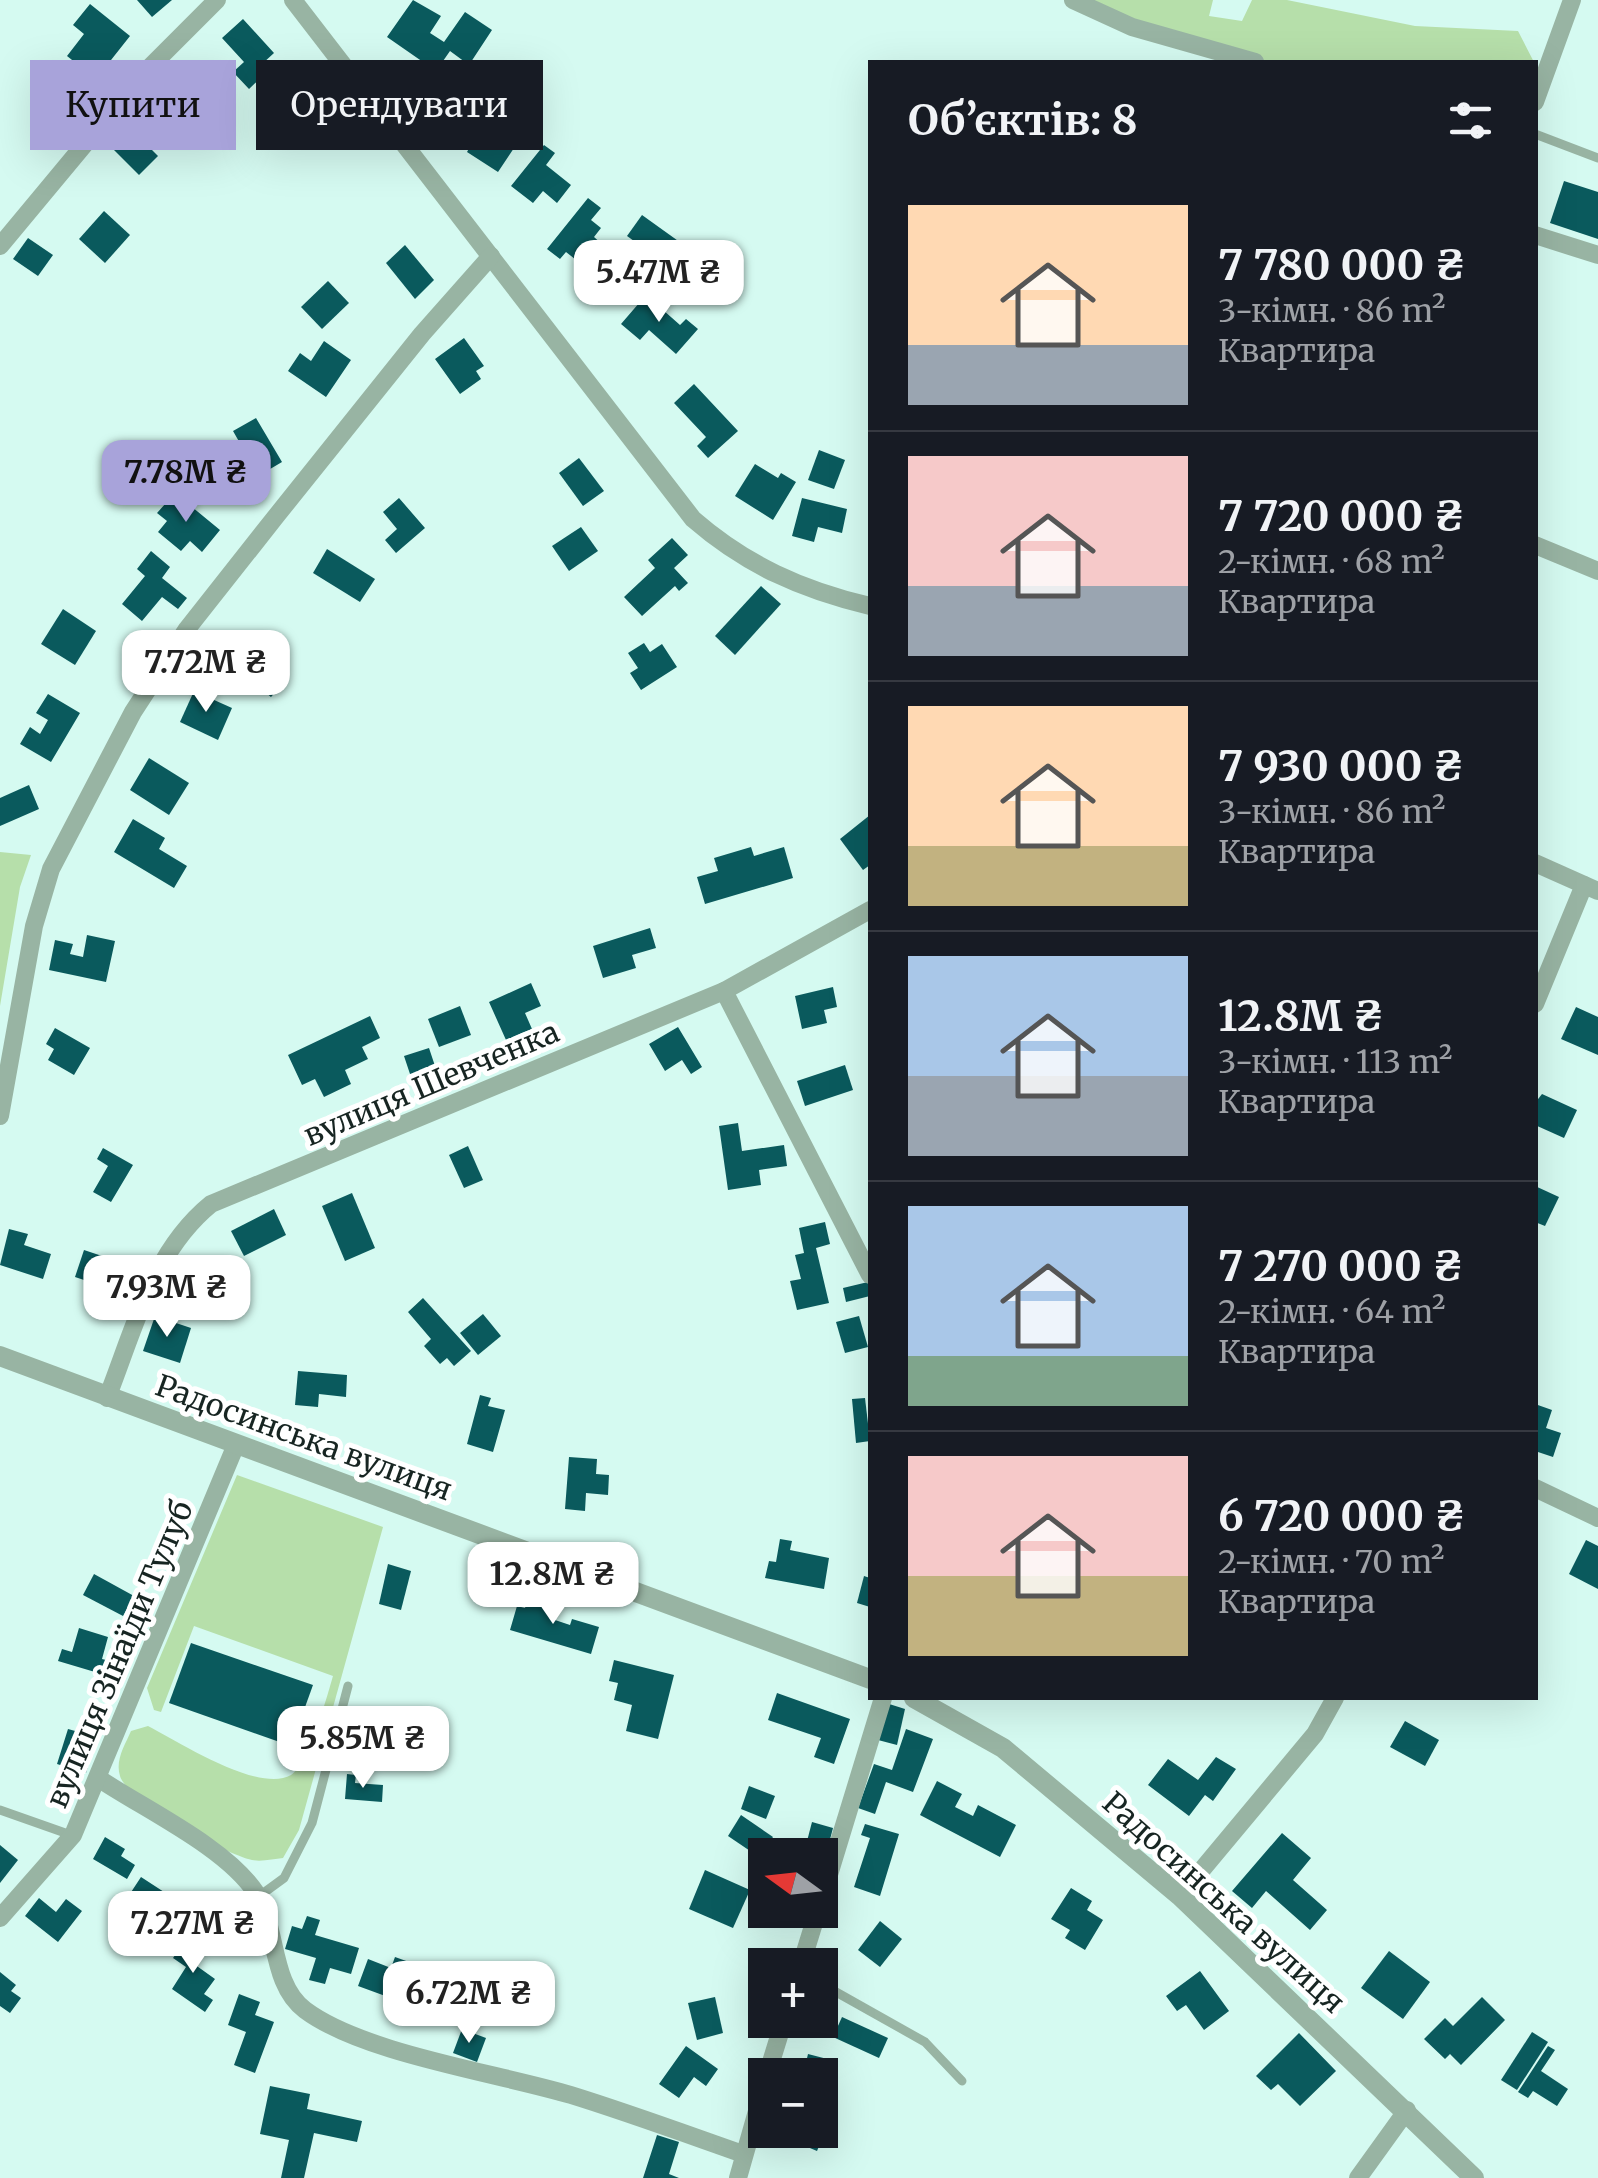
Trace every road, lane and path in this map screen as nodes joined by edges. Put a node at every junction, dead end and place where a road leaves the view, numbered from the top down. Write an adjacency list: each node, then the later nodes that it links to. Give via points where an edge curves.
1 (217, 0): 10 (street, via 143,74)
2 (292, 0): 12 (street)
3 (1073, 0): 5 (street, via 1132,26)
4 (1572, 0): 6 (street)
5 (1247, 60)
6 (1538, 94)
7 (1538, 135): 8 (lane)
8 (1598, 158)
9 (1538, 236): 11 (street)
10 (0, 246)
11 (1598, 255)
12 (491, 256): 15 (street, via 693,519 773,575); 21 (street, via 187,629 133,712 51,869 34,926)
13 (1538, 546): 14 (street)
14 (1598, 571)
15 (868, 606)
16 (1538, 864): 17 (street)
17 (1591, 888): 20 (street)
18 (868, 911): 19 (street, вулиця Шевченка)
19 (724, 991): 22 (street); 24 (street, вулиця Шевченка, via 210,1204 183,1226 162,1260)
20 (1538, 998)
21 (0, 1116)
22 (868, 1271)
23 (0, 1356): 24 (street, Радосинська вулиця)
24 (107, 1398): 25 (street, Радосинська вулиця)
25 (236, 1447): 28 (street, Радосинська вулиця); 33 (street, вулиця Зінаїди Тулуб)
26 (1538, 1489): 27 (street)
27 (1598, 1518)
28 (868, 1679)
29 (348, 1686): 37 (lane, via 312,1823 284,1878)
30 (882, 1700): 36 (street)
31 (918, 1700): 38 (street, Радосинська вулиця, via 1003,1748)
32 (1334, 1700): 38 (street, via 1315,1734)
33 (98, 1778): 35 (street, вулиця Зінаїди Тулуб); 37 (street, via 216,1854)
34 (0, 1810): 35 (lane)
35 (74, 1836): 39 (street, вулиця Зінаїди Тулуб)
36 (838, 1845)
37 (258, 1896): 44 (street, via 288,1986 300,2007 322,2022)
38 (1180, 1896): 42 (street, Радосинська вулиця)
39 (0, 1918)
40 (838, 1993): 41 (lane, via 925,2042)
41 (962, 2081)
42 (1407, 2110): 46 (street); 47 (street, Радосинська вулиця)
43 (748, 2138): 44 (street)
44 (743, 2154): 45 (street)
45 (738, 2178)
46 (1358, 2178)
47 (1474, 2178)

